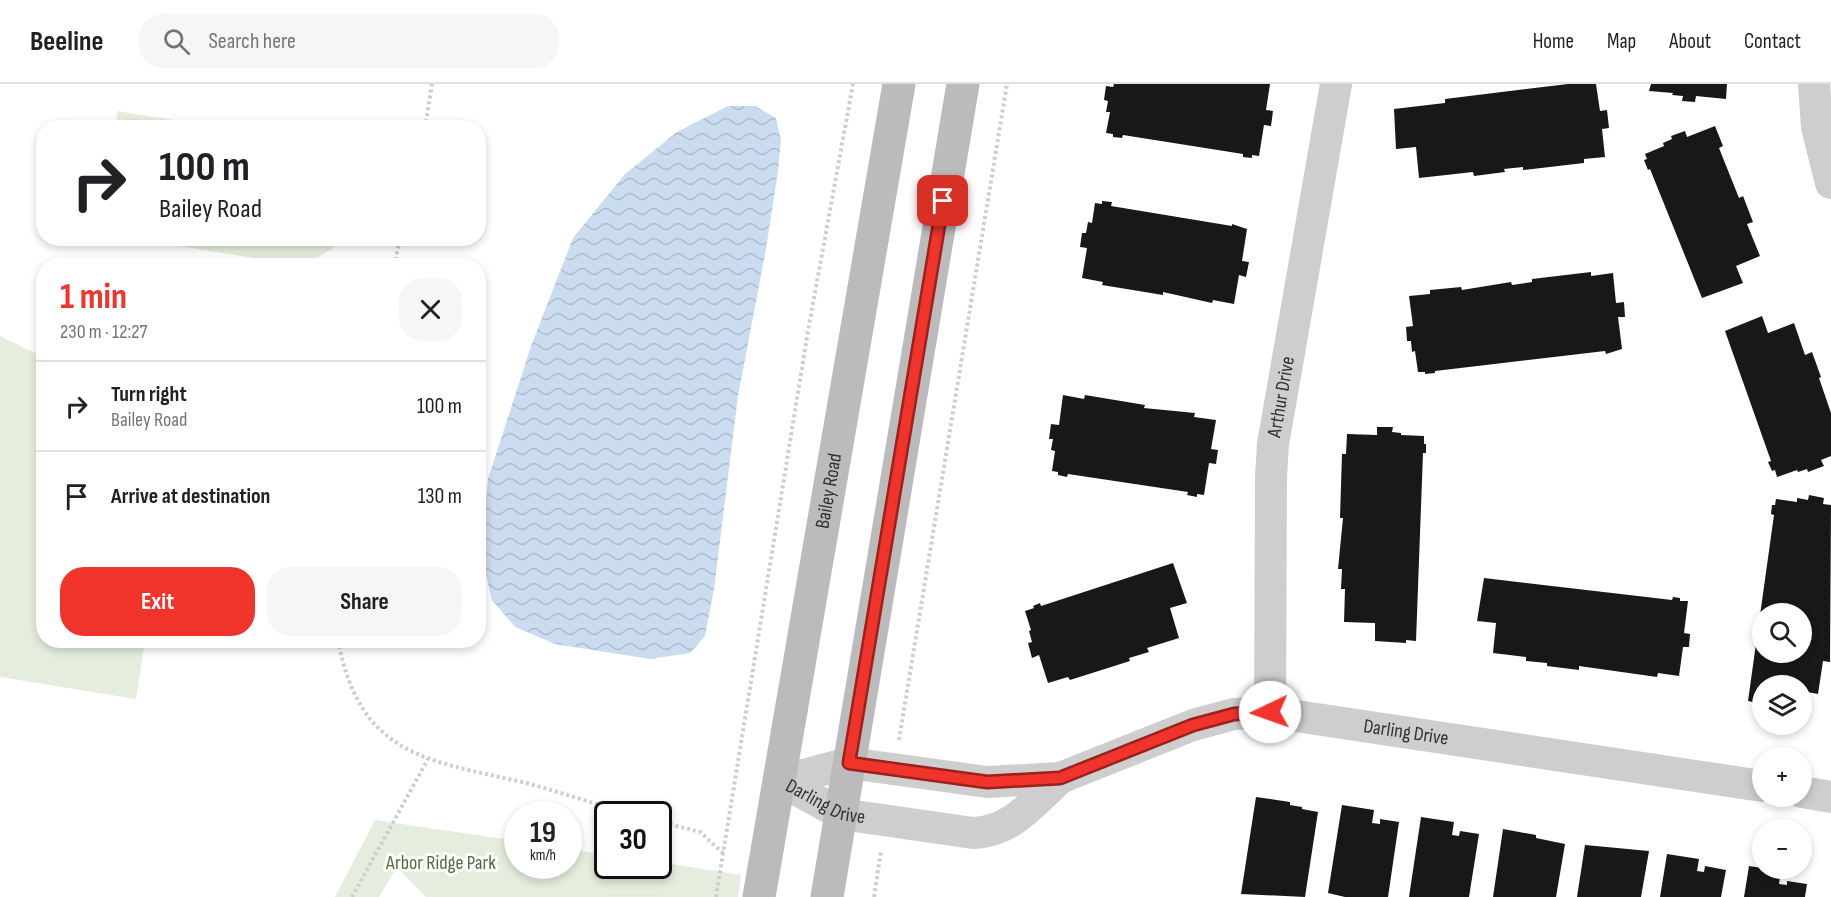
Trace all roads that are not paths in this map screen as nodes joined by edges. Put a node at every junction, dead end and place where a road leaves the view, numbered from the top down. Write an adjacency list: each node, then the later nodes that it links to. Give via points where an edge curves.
1 (899, 84): 9 (main road, Bailey Road)
2 (963, 84): 7 (main road)
3 (1336, 84): 6 (street, Arthur Drive, via 1273,444)
4 (1814, 84): 5 (street, via 1817,127)
5 (1831, 183)
6 (1270, 712): 8 (street, Darling Drive, via 1234,714 1193,725); 10 (street, Darling Drive)
7 (849, 763): 8 (street, Darling Drive, via 987,782); 9 (street, Darling Drive); 13 (main road)
8 (1060, 778): 13 (street, Darling Drive, via 1016,820 989,833)
9 (781, 781): 13 (street, Darling Drive); 14 (main road, Bailey Road)
10 (1752, 784)
11 (1812, 794): 12 (street)
12 (1831, 797)
13 (841, 814): 15 (main road)
14 (759, 897)
15 (827, 897)

